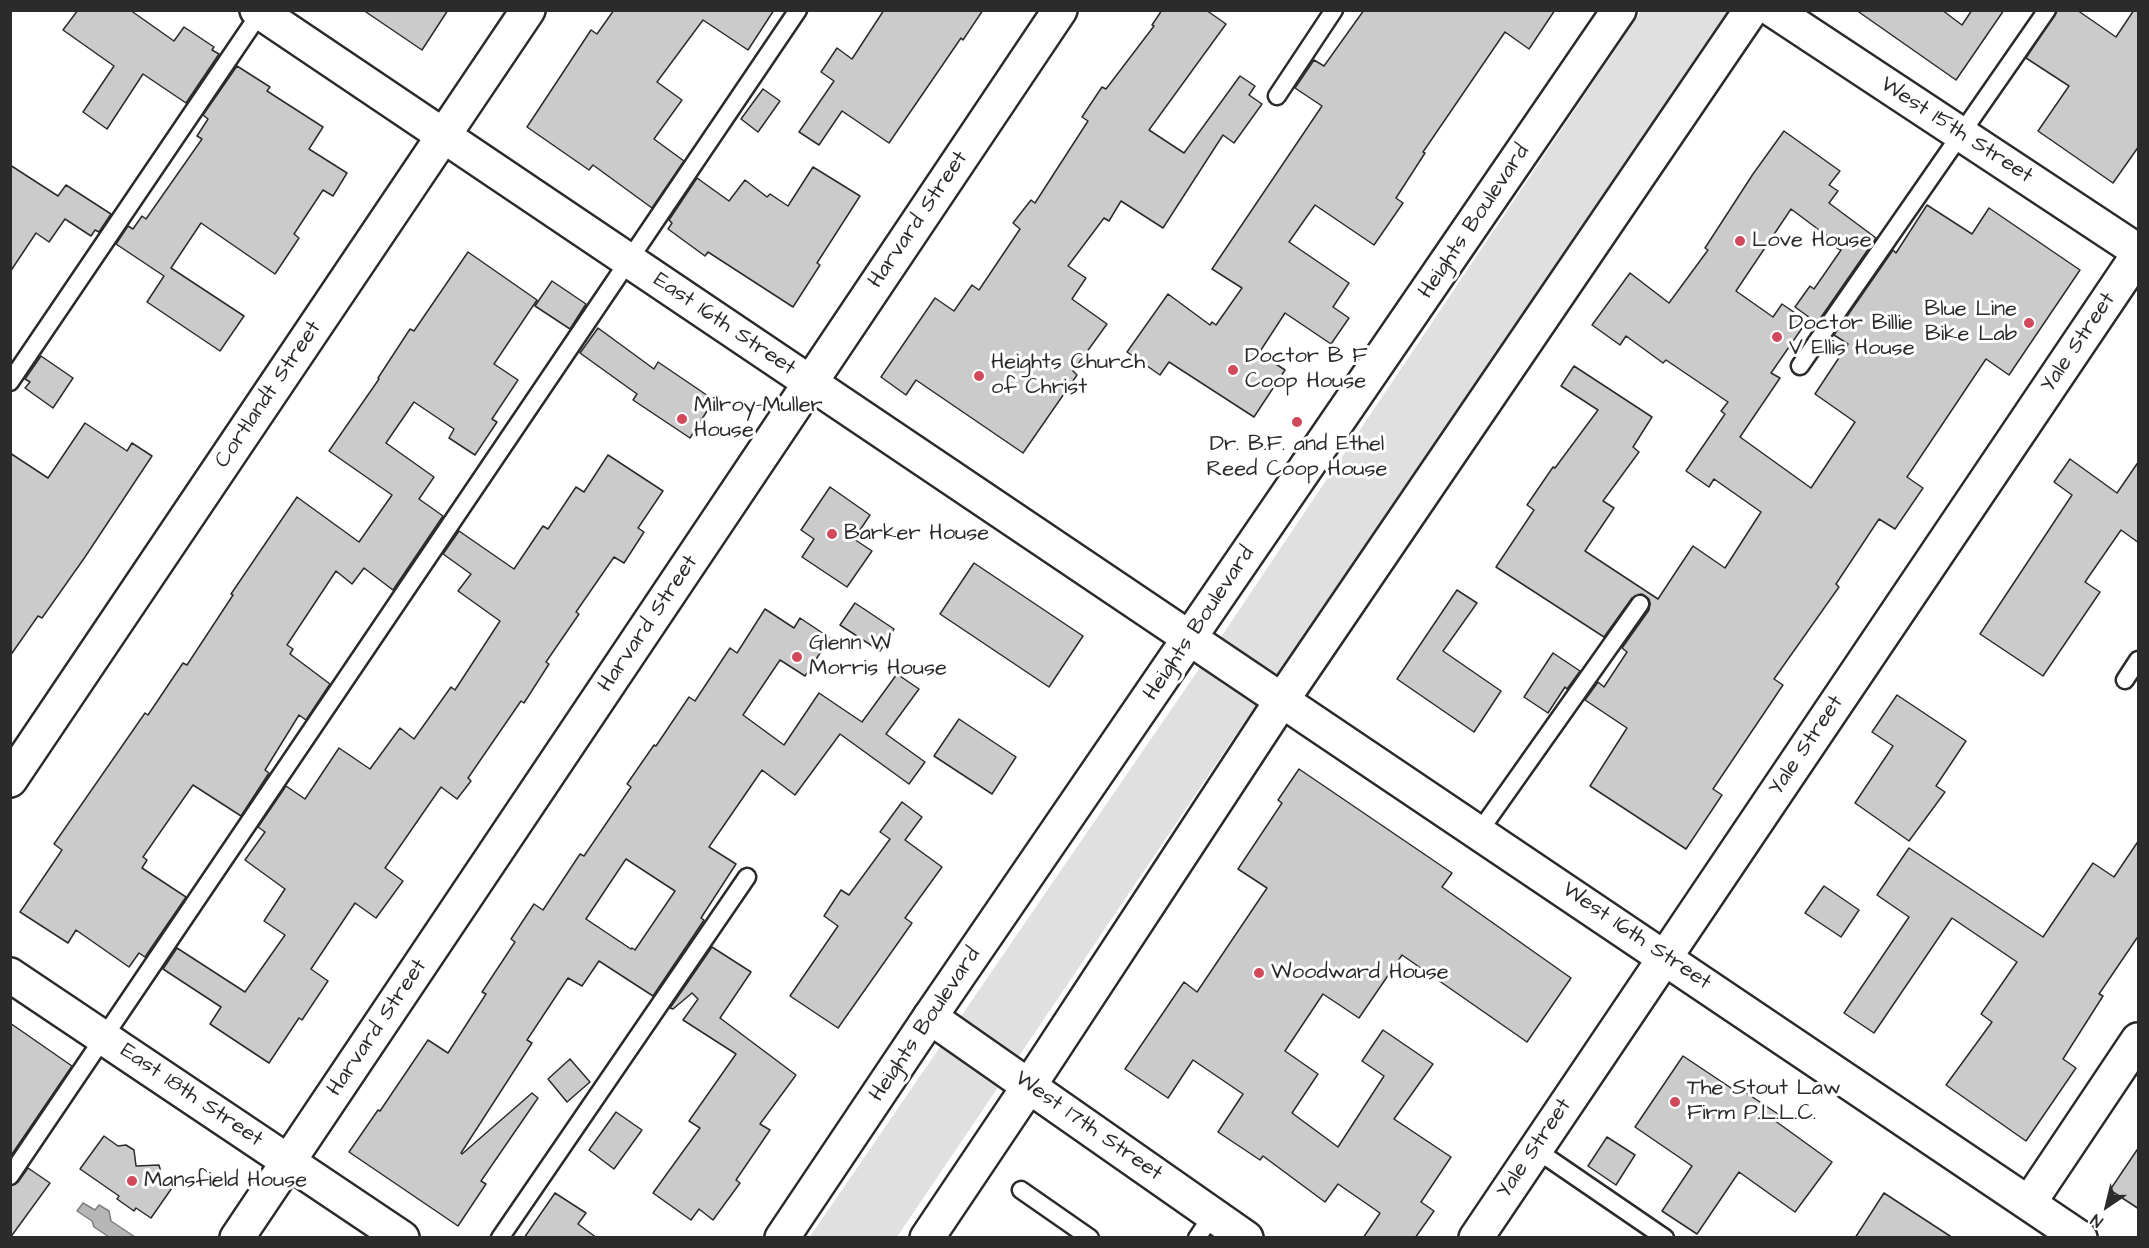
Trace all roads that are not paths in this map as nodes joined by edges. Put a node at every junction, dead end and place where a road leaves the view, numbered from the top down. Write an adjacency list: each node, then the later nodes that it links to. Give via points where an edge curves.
1 (528, 10): 12 (street, Cortlandt Street)
2 (798, 10): 15 (lane)
3 (1060, 10): 18 (street, Harvard Street)
4 (1334, 10): 10 (lane)
5 (1619, 10): 20 (street, Heights Boulevard)
6 (1751, 10): 23 (street)
7 (1773, 10): 11 (street, West 15th Street)
8 (2047, 10): 11 (lane)
9 (260, 11): 12 (street, East 16th Street); 17 (lane)
10 (1277, 96)
11 (1961, 134): 13 (street, West 15th Street); 16 (lane)
12 (443, 136): 15 (street, East 16th Street); 24 (street, Cortlandt Street)
13 (2139, 250)
14 (2139, 255): 27 (street, Yale Street)
15 (629, 261): 18 (street, East 16th Street); 30 (lane)
16 (1800, 366)
17 (10, 382)
18 (810, 383): 20 (street, East 16th Street); 34 (street, Harvard Street)
19 (1640, 604): 25 (lane)
20 (1191, 638): 23 (street, West 16th Street); 29 (street, Heights Boulevard)
21 (2139, 660): 22 (lane)
22 (2125, 680)
23 (1282, 700): 25 (street, West 16th Street); 32 (street)
24 (10, 780)
25 (1479, 831): 27 (street, West 16th Street)
26 (747, 877): 41 (lane)
27 (1665, 956): 33 (street, Yale Street); 37 (street, West 16th Street)
28 (10, 975): 30 (street, East 18th Street)
29 (930, 1017): 32 (street, West 17th Street); 42 (street, Heights Boulevard)
30 (104, 1038): 34 (street, East 18th Street); 35 (lane)
31 (2139, 1040): 37 (street)
32 (1029, 1086): 38 (street, West 17th Street); 43 (street)
33 (1535, 1149): 46 (street, Yale Street); 47 (lane)
34 (288, 1161): 39 (street, Harvard Street); 40 (street, East 18th Street)
35 (10, 1176)
36 (1021, 1190): 44 (lane)
37 (2029, 1203): 48 (street, West 16th Street)
38 (1205, 1226): 45 (street, West 17th Street)
39 (237, 1238)
40 (402, 1238)
41 (500, 1238)
42 (782, 1238)
43 (927, 1238)
44 (1090, 1238)
45 (1246, 1238)
46 (1476, 1238)
47 (1665, 1238)
48 (2080, 1238)

